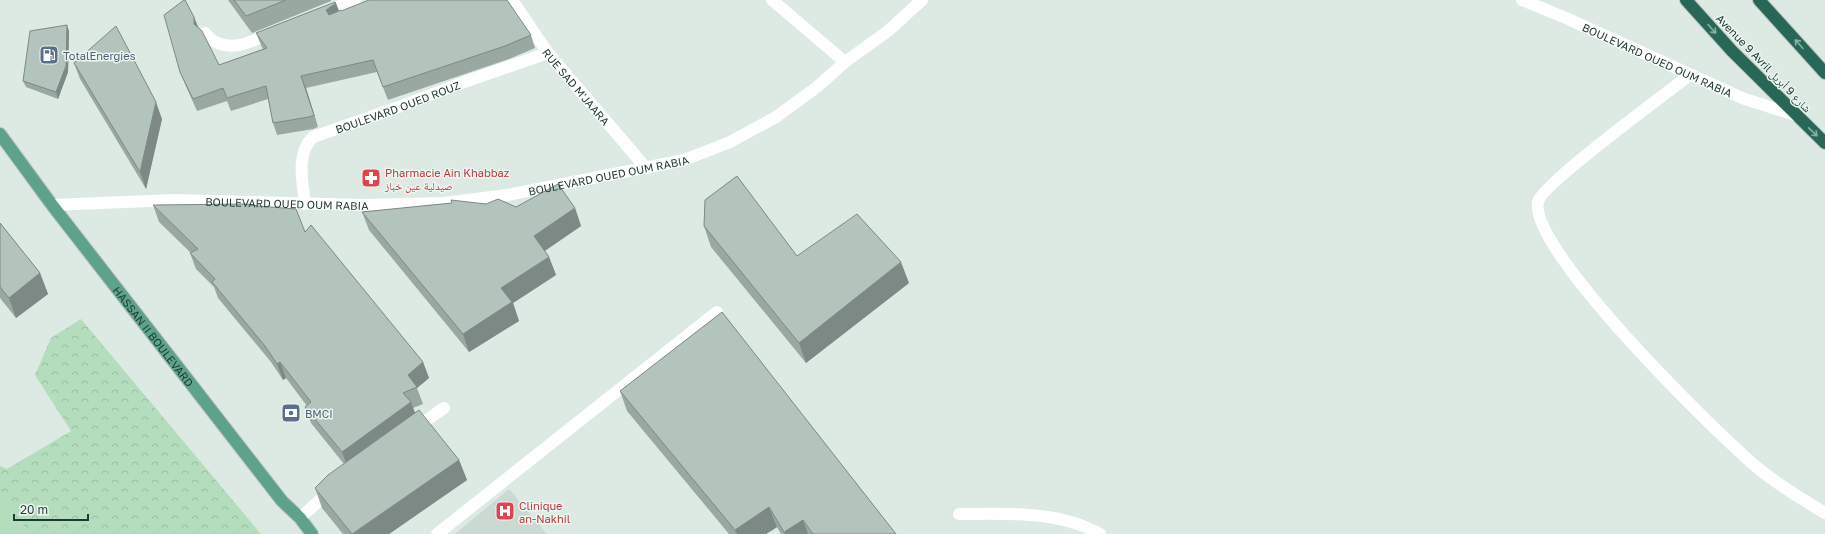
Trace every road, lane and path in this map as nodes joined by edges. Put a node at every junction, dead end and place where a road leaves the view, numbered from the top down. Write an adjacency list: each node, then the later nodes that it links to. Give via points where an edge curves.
1 (512, 0): 11 (street, RUE SAD M'JAARA)
2 (772, 0): 12 (street)
3 (922, 0): 12 (street, BOULEVARD OUED OUM RABIA, via 888,31)
4 (1522, 0): 14 (street, BOULEVARD OUED OUM RABIA)
5 (1686, 0): 15 (highway, Avenue 9 Avril شارع 9 أبريل, one-way to 15)
6 (1759, 0): 13 (highway, one-way to 6)
7 (352, 1): 8 (street)
8 (310, 18)
9 (282, 29): 10 (street, via 246,43 228,46 216,43)
10 (205, 34)
11 (548, 53): 18 (street, RUE SAD M'JAARA); 19 (street, BOULEVARD OUED ROUZ, via 313,137 302,154)
12 (845, 62): 18 (street, BOULEVARD OUED OUM RABIA, via 817,87 776,117 730,142 684,160)
13 (1825, 74)
14 (1690, 75): 15 (street, BOULEVARD OUED OUM RABIA, via 1742,98); 25 (street, via 1545,191 1538,202 1539,214 1545,231 1575,277 1670,385 1760,470)
15 (1795, 115): 17 (highway, Avenue 9 Avril شارع 9 أبريل, one-way to 17)
16 (0, 134): 20 (main road, HASSAN II BOULEVARD)
17 (1825, 143)
18 (646, 168): 19 (street, BOULEVARD OUED OUM RABIA, via 563,182 507,195 444,203)
19 (305, 204): 20 (street, BOULEVARD OUED OUM RABIA, via 175,200)
20 (52, 205): 27 (main road, HASSAN II BOULEVARD, via 282,501)
21 (717, 312): 29 (street)
22 (444, 408): 23 (street)
23 (405, 436)
24 (341, 482): 27 (street)
25 (1825, 513)
26 (959, 514): 30 (street, via 1014,514 1060,518)
27 (300, 518): 28 (main road, HASSAN II BOULEVARD)
28 (312, 534)
29 (437, 534)
30 (1100, 534)

